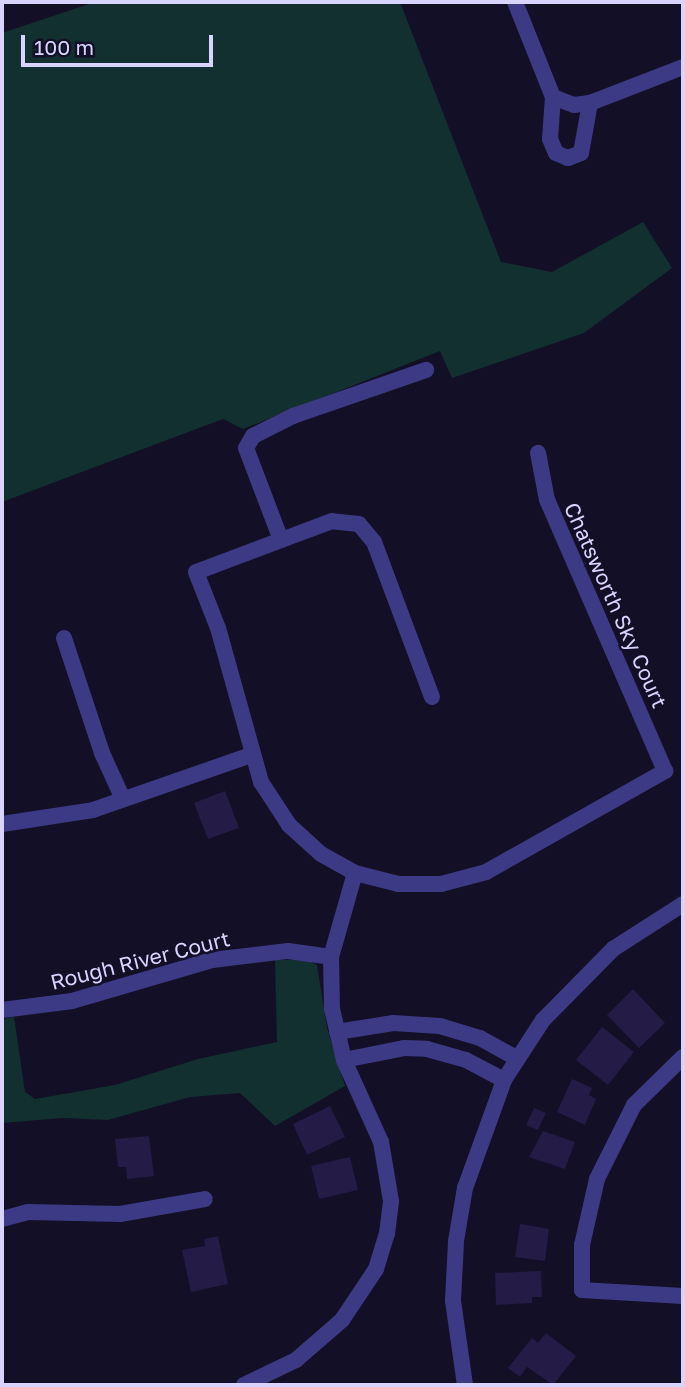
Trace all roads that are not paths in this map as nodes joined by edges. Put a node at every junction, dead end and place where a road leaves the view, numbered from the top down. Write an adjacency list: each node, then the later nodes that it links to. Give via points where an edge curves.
1 (516, 2): 3 (street)
2 (683, 67): 4 (street)
3 (553, 97): 4 (street); 4 (street, via 550,139 556,153 568,158 581,153)
4 (582, 104)
5 (426, 370): 7 (street, via 293,416 253,436 246,448)
6 (538, 453): 13 (street, Chatsworth Sky Court, via 547,500 665,771 521,855 464,880 398,884)
7 (281, 540): 9 (street, via 332,521 359,524 373,542); 10 (street, via 196,572 229,666)
8 (64, 638): 11 (street, via 102,753)
9 (432, 697)
10 (251, 755): 11 (street); 13 (street, via 261,782 289,825 321,855)
11 (123, 799): 12 (street, via 63,817)
12 (2, 824)
13 (355, 873): 15 (street)
14 (683, 904): 19 (street, via 613,949 543,1020)
15 (331, 957): 16 (street, Rough River Court, via 288,951 212,960 72,1001); 17 (street)
16 (2, 1010)
17 (337, 1032): 19 (street, via 393,1023 440,1026 480,1038); 20 (street)
18 (683, 1057): 24 (street, via 635,1105 597,1179 582,1245 582,1290)
19 (518, 1059): 21 (street)
20 (344, 1060): 21 (street, via 404,1048 427,1049 466,1060); 25 (street, via 381,1142 391,1201 376,1269 342,1320 296,1360)
21 (504, 1080): 26 (street, via 465,1188 456,1241 453,1301)
22 (205, 1199): 23 (street, via 120,1214 28,1212)
23 (2, 1219)
24 (683, 1296)
25 (244, 1385)
26 (465, 1385)

